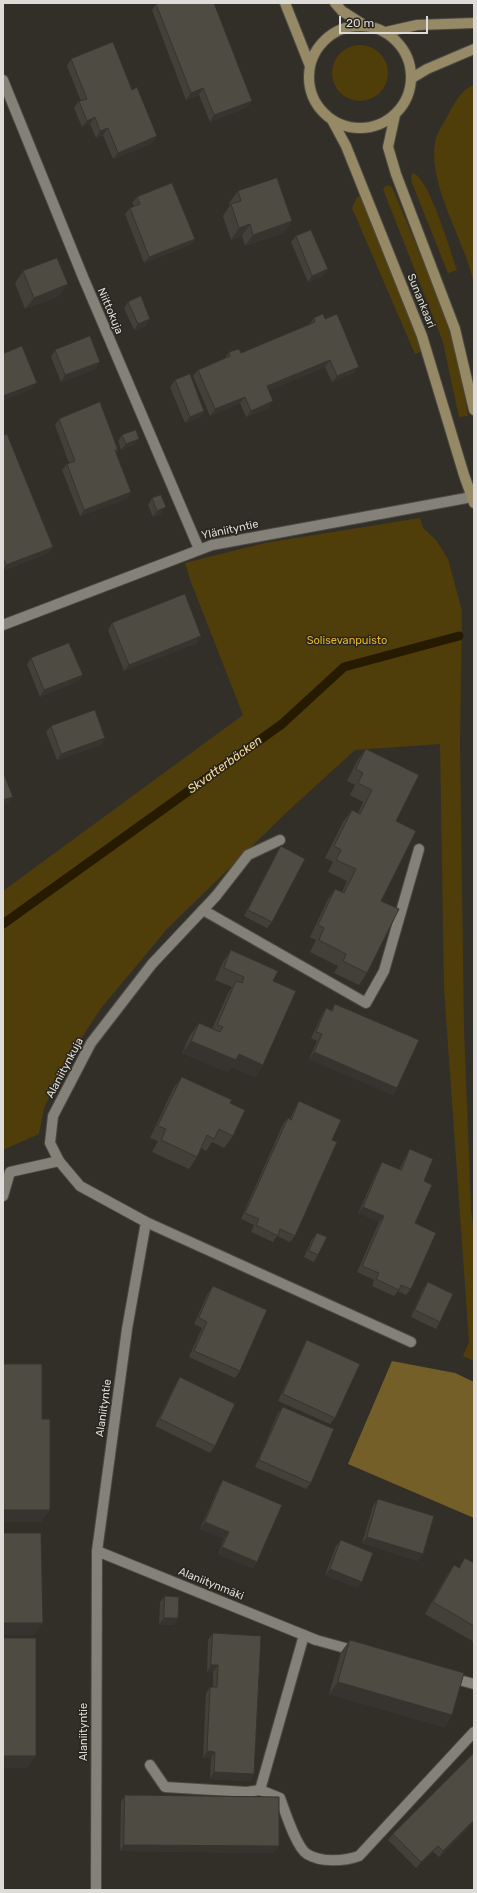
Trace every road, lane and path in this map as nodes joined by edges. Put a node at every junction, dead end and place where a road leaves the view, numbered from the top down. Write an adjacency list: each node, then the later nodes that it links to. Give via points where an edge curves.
1 (285, 3): 7 (street)
2 (334, 3): 4 (street)
3 (474, 23): 5 (street, via 417,25)
4 (364, 25): 5 (street); 7 (street, via 341,29 325,39)
5 (386, 32): 8 (street, via 396,40 406,54)
6 (474, 49): 8 (street)
7 (310, 66): 11 (street, via 310,89 319,108)
8 (412, 78): 10 (street, via 405,102)
9 (3, 80): 14 (street, Niittokuja, via 83,277)
10 (395, 115): 11 (street, via 375,126 363,128 347,126); 12 (street, Sunankaari, via 388,147 455,329)
11 (332, 120): 13 (street, Sunankaari, via 346,146 422,336)
12 (474, 410)
13 (473, 497): 14 (street, Yläniityntie)
14 (199, 549): 15 (street, Yläniityntie)
15 (3, 625)
16 (280, 840): 18 (street, Alaniitynkuja, via 248,856)
17 (419, 849): 18 (street, via 384,971 366,1003)
18 (203, 910): 19 (street, Alaniitynkuja, via 152,964 91,1043 54,1116 50,1142)
19 (59, 1161): 20 (street, via 10,1172); 21 (street, Alaniitynkuja, via 80,1186)
20 (3, 1196)
21 (146, 1222): 22 (street); 23 (street, Alaniityntie, via 127,1328)
22 (411, 1342)
23 (97, 1551): 24 (street, Alaniitynmäki); 31 (street, Alaniityntie)
24 (304, 1635): 25 (street, Alaniitynmäki); 30 (street)
25 (368, 1654)
26 (436, 1673): 27 (street)
27 (474, 1684)
28 (474, 1732): 30 (street, via 359,1856 345,1860 326,1860 307,1854 296,1840 280,1798)
29 (150, 1766): 30 (street, via 165,1787 247,1792)
30 (260, 1790)
31 (96, 1890)

